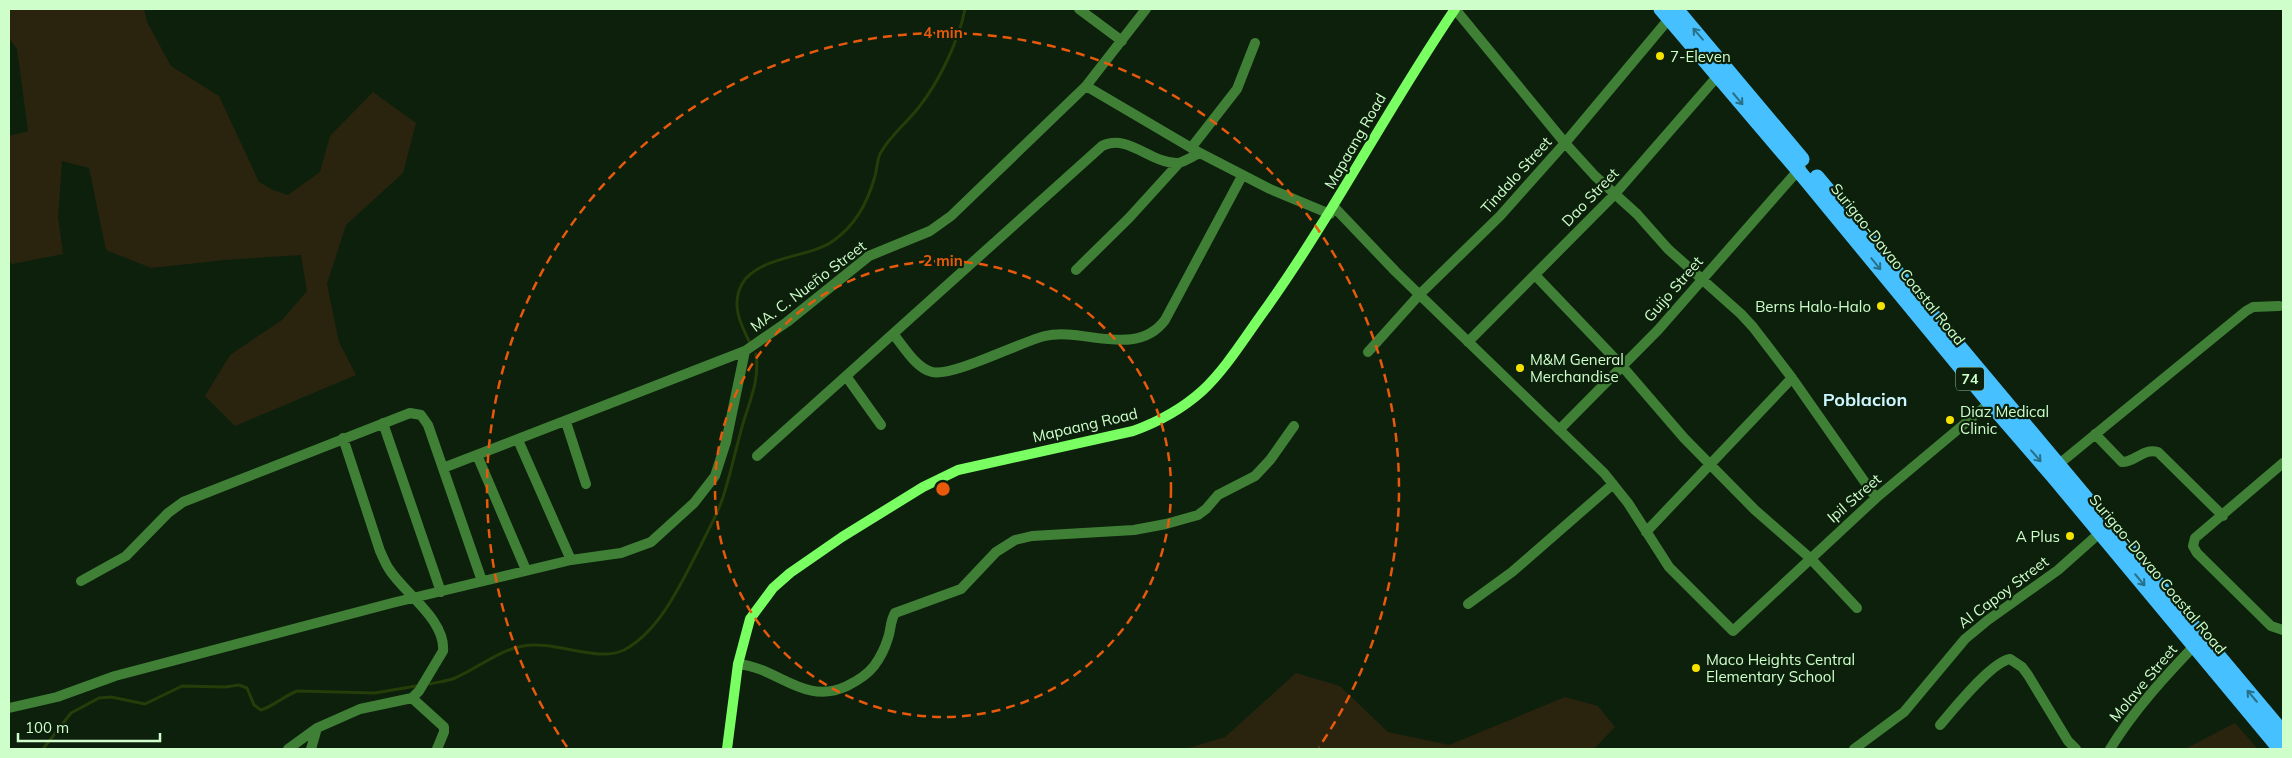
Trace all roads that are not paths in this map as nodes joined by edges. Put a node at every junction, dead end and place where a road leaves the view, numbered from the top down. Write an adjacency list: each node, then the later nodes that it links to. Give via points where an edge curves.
1 (1079, 9): 5 (street)
2 (1146, 9): 5 (street, MA. C. Nueño Street)
3 (1455, 9): 9 (street); 15 (street, Mapaang Road, via 1409,79)
4 (1671, 12): 7 (highway, Surigao-Davao Coastal Road / 74); 9 (street, Tindalo Street)
5 (1122, 41): 8 (street, MA. C. Nueño Street)
6 (1255, 43): 10 (street, via 1237,88)
7 (1722, 71): 12 (highway, Surigao-Davao Coastal Road / 74); 14 (street, Dao Street)
8 (1086, 86): 10 (street); 23 (street, MA. C. Nueño Street, via 941,224 869,256)
9 (1565, 143): 14 (street); 19 (street, Tindalo Street, via 1480,237)
10 (1195, 151): 11 (street); 13 (street)
11 (1179, 163): 16 (street); 21 (street, via 1115,142 1102,146)
12 (1802, 166): 18 (street, Guijo Street); 28 (highway, Surigao-Davao Coastal Road / 74)
13 (1242, 176): 15 (street); 21 (street, via 1172,308 1150,334 1117,340 1045,336 953,370 934,372 919,364)
14 (1614, 195): 17 (street, Dao Street); 18 (street)
15 (1332, 210): 19 (street); 60 (street, Mapaang Road, via 1251,329 1215,377 1191,400 1153,424 1133,431 958,470 923,487 815,555 773,588 750,619)
16 (1076, 270)
17 (1535, 275): 22 (street, Dao Street); 25 (street)
18 (1702, 279): 25 (street, Guijo Street); 27 (street, via 1741,314)
19 (1420, 294): 22 (street); 24 (street, Tindalo Street)
20 (2279, 306): 34 (street, via 2246,310)
21 (894, 335): 26 (street)
22 (1468, 342): 33 (street)
23 (746, 351): 29 (street, MA. C. Nueño Street); 50 (street, via 726,442 715,476 706,489 651,542 622,553)
24 (1368, 352)
25 (1622, 366): 33 (street, Guijo Street); 40 (street)
26 (846, 376): 31 (street); 38 (street)
27 (1792, 378): 40 (street); 45 (street)
28 (1995, 399): 41 (highway, Surigao-Davao Coastal Road / 74); 45 (street, Ipil Street); 47 (highway, Surigao-Davao Coastal Road / 74, one-way to 47)
29 (566, 422): 36 (street, MA. C. Nueño Street); 43 (street)
30 (383, 423): 35 (street); 42 (street, via 410,413 421,415 428,425); 54 (street)
31 (881, 425)
32 (1294, 426): 60 (street, via 1254,476 1218,495 1198,515 1134,530 1032,536 1004,546 961,589 895,613 888,639 873,667 865,676 845,687 822,694 751,665)
33 (1559, 430): 44 (street)
34 (2095, 434): 41 (street); 46 (street, via 2122,462 2151,450 2158,452)
35 (343, 438): 52 (street, via 183,502 126,556); 55 (street, via 380,551 389,568)
36 (518, 440): 37 (street, MA. C. Nueño Street); 50 (street)
37 (478, 455): 42 (street, MA. C. Nueño Street); 51 (street)
38 (757, 456)
39 (2283, 463): 46 (street)
40 (1710, 464): 48 (street); 49 (street)
41 (2059, 464): 47 (highway, Surigao-Davao Coastal Road / 74)
42 (443, 468): 53 (street)
43 (586, 484)
44 (1613, 484): 48 (street); 56 (street, via 1512,572)
45 (1876, 498): 49 (street, Ipil Street)
46 (2223, 516): 58 (street, via 2195,538 2193,546 2271,626)
47 (2105, 529): 59 (highway, Surigao-Davao Coastal Road / 74); 70 (street, Al Capoy Street, via 2058,570 1965,639 1904,712)
48 (1646, 532): 49 (street, Ipil Street, via 1677,576 1733,631)
49 (1810, 558): 57 (street)
50 (570, 560): 51 (street)
51 (526, 570): 53 (street)
52 (81, 581)
53 (482, 581): 54 (street)
54 (441, 592): 55 (street)
55 (415, 598): 61 (street, via 444,644 438,660); 62 (street, via 114,676 57,697)
56 (1468, 604)
57 (1857, 608)
58 (2283, 630)
59 (2199, 642): 65 (highway, Surigao-Davao Coastal Road / 74, one-way to 59); 72 (street, Molave Street, via 2164,678); 73 (highway, Surigao-Davao Coastal Road / 74)
60 (738, 664): 69 (street, Mapaang Road)
61 (412, 698): 64 (street, via 360,709); 68 (street, via 444,727)
62 (9, 708)
63 (1940, 725): 71 (street, via 1988,673 2010,659 2028,675)
64 (317, 728): 66 (street); 67 (street)
65 (2283, 733)
66 (288, 749)
67 (311, 749)
68 (437, 749)
69 (727, 749)
70 (1854, 749)
71 (2076, 749)
72 (2110, 749)
73 (2280, 749)

